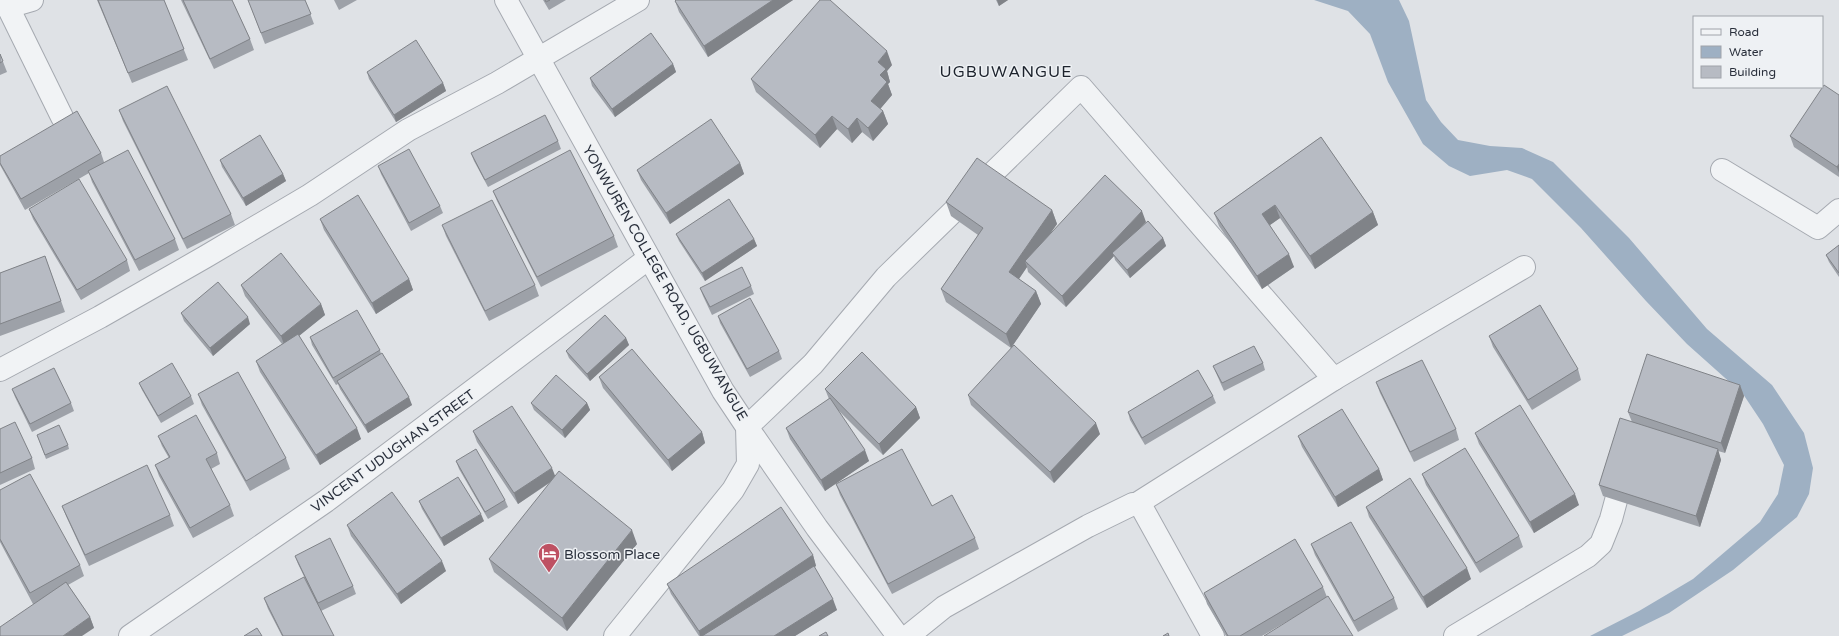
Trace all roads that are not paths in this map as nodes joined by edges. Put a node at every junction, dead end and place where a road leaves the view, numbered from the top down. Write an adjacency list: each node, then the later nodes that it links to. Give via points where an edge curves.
1 (32, 0): 4 (street)
2 (506, 0): 5 (street, YONWUREN COLLEGE ROAD, UGBUWANGUE)
3 (638, 0): 5 (street)
4 (6, 3): 6 (street)
5 (539, 57): 9 (street, YONWUREN COLLEGE ROAD, UGBUWANGUE); 11 (street, via 497,83 408,130 310,195 212,254)
6 (62, 117)
7 (1722, 170): 8 (street, via 1818,228)
8 (1839, 210)
9 (649, 258): 13 (street, YONWUREN COLLEGE ROAD, UGBUWANGUE, via 723,391); 16 (street, VINCENT UDUGHAN STREET, via 326,501)
10 (1524, 267): 12 (street)
11 (0, 370)
12 (1334, 379): 13 (street, via 1081,87 886,277 813,364); 15 (street)
13 (747, 427): 17 (street, YONWUREN COLLEGE ROAD, UGBUWANGUE, via 748,464 734,490); 18 (street, via 817,528)
14 (1629, 451): 21 (street, via 1611,519 1601,544 1588,556)
15 (1135, 505): 19 (street, via 1088,526 944,607); 20 (street, via 1141,506)
16 (130, 636)
17 (615, 636)
18 (898, 636)
19 (908, 636)
20 (1213, 636)
21 (1455, 636)

